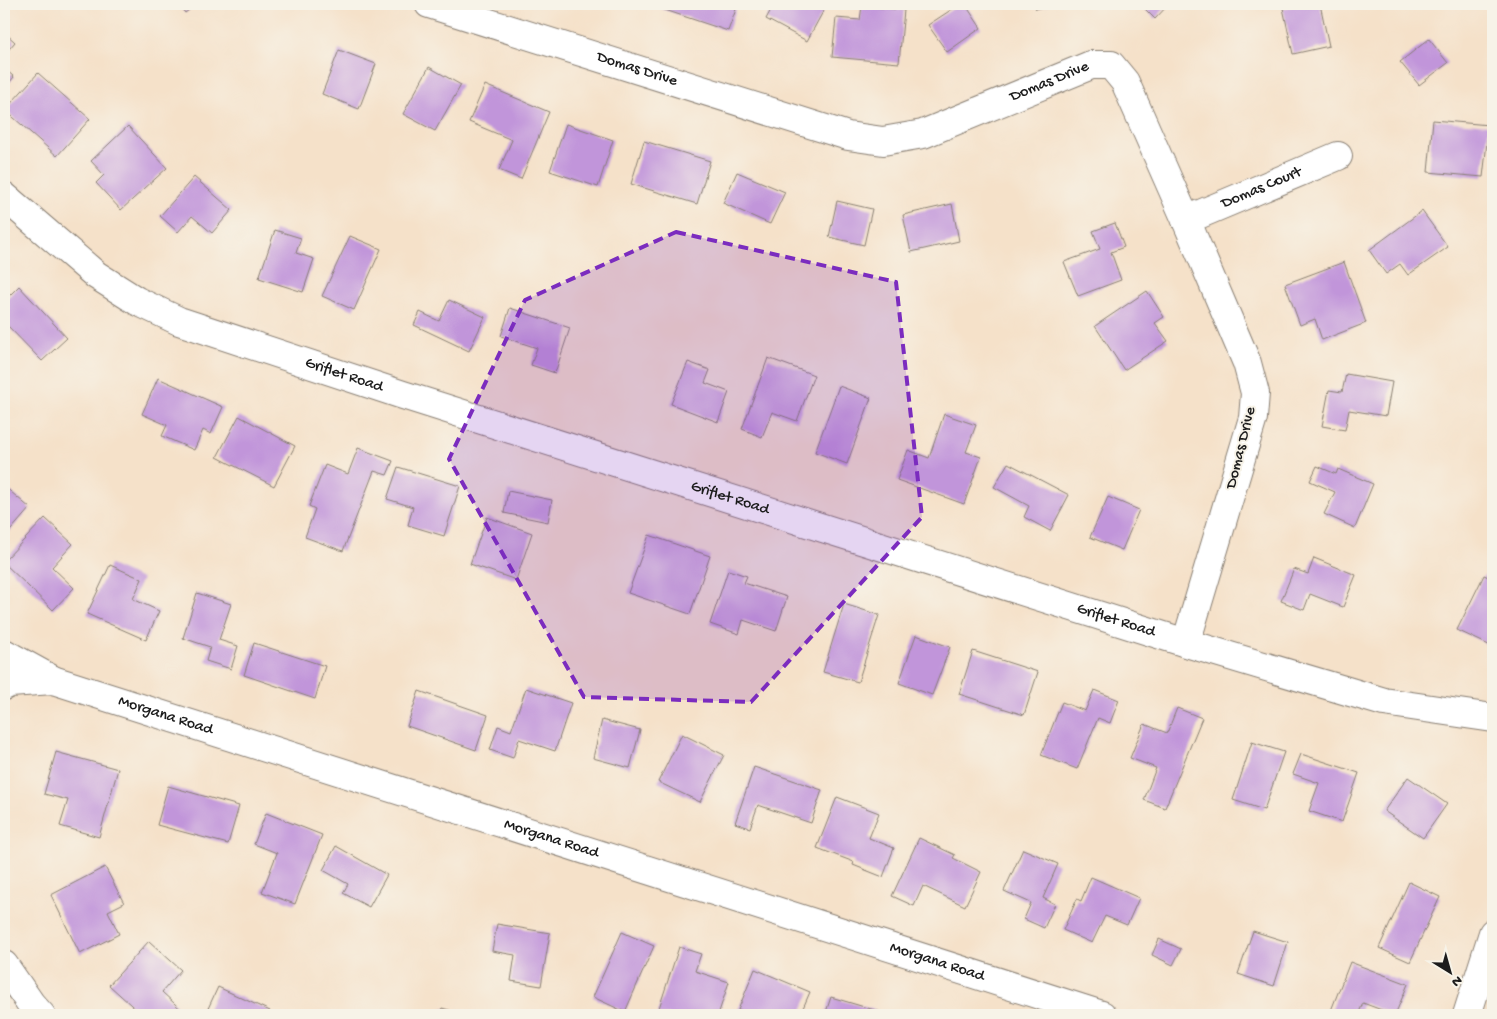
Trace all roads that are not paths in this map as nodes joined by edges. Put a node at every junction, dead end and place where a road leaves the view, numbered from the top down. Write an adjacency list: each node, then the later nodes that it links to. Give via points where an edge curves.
1 (429, 4): 4 (street, Domas Drive, via 848,136 883,141 923,134 1091,65 1111,65 1125,82)
2 (1338, 156): 4 (street, Domas Court)
3 (4, 196): 5 (street, Griflet Road, via 96,275 137,301 179,320 412,398)
4 (1186, 220): 5 (street, Domas Drive, via 1248,363 1255,393 1253,418)
5 (1186, 643): 9 (street, Griflet Road, via 1384,702)
6 (4, 653): 7 (street, Morgana Road)
7 (53, 680): 8 (street); 13 (street, Morgana Road)
8 (4, 686)
9 (1493, 718)
10 (1493, 933): 14 (street)
11 (4, 965): 12 (street)
12 (41, 1015)
13 (1102, 1015)
14 (1467, 1015)

